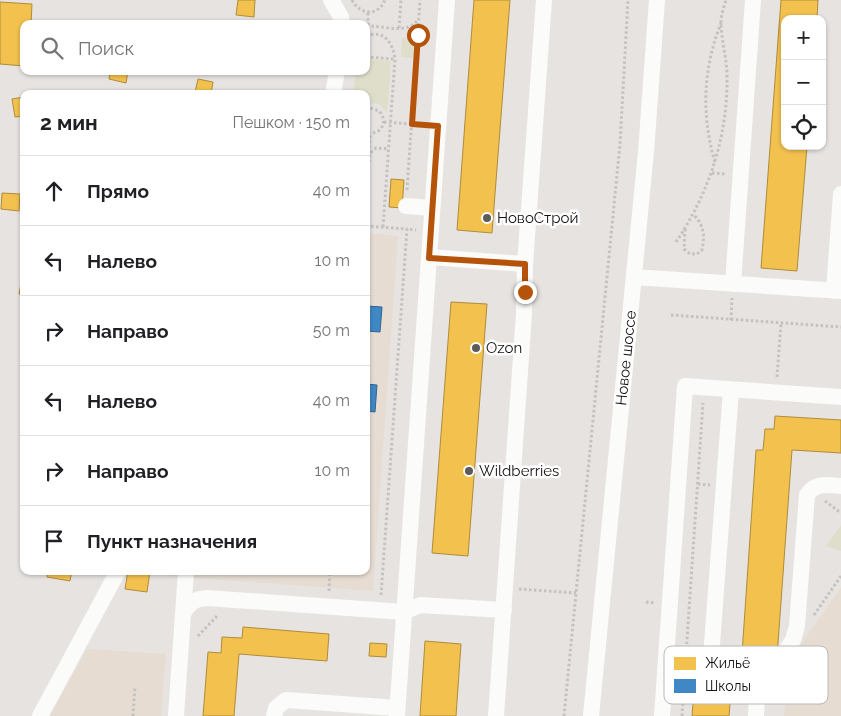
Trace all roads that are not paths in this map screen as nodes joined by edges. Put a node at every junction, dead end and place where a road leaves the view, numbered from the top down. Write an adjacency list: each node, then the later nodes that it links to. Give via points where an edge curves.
1 (331, 0): 6 (street)
2 (447, 0): 11 (street)
3 (544, 0): 13 (street)
4 (657, 0): 14 (street, Новое шоссе)
5 (753, 0): 15 (street)
6 (341, 20)
7 (336, 75): 8 (street)
8 (334, 90)
9 (841, 194): 16 (street)
10 (406, 206): 11 (street)
11 (432, 208): 12 (street)
12 (429, 258): 13 (street); 23 (street)
13 (525, 264): 22 (street)
14 (634, 277): 15 (street); 34 (street, Новое шоссе)
15 (733, 284): 16 (street)
16 (838, 291)
17 (731, 390): 18 (street); 25 (street, via 685,386); 26 (street)
18 (841, 397)
19 (841, 486): 27 (street, via 815,486 807,495 797,626)
20 (116, 575): 30 (street)
21 (186, 575): 24 (street)
22 (504, 610): 23 (street, via 420,605); 33 (street)
23 (404, 612): 24 (street, via 197,599 187,606); 29 (street)
24 (183, 614): 31 (street)
25 (667, 646)
26 (712, 646)
27 (789, 646)
28 (664, 684): 35 (street)
29 (397, 712): 32 (street, via 286,700 276,708)
30 (40, 716)
31 (176, 716)
32 (274, 716)
33 (496, 716)
34 (591, 716)
35 (662, 716)

